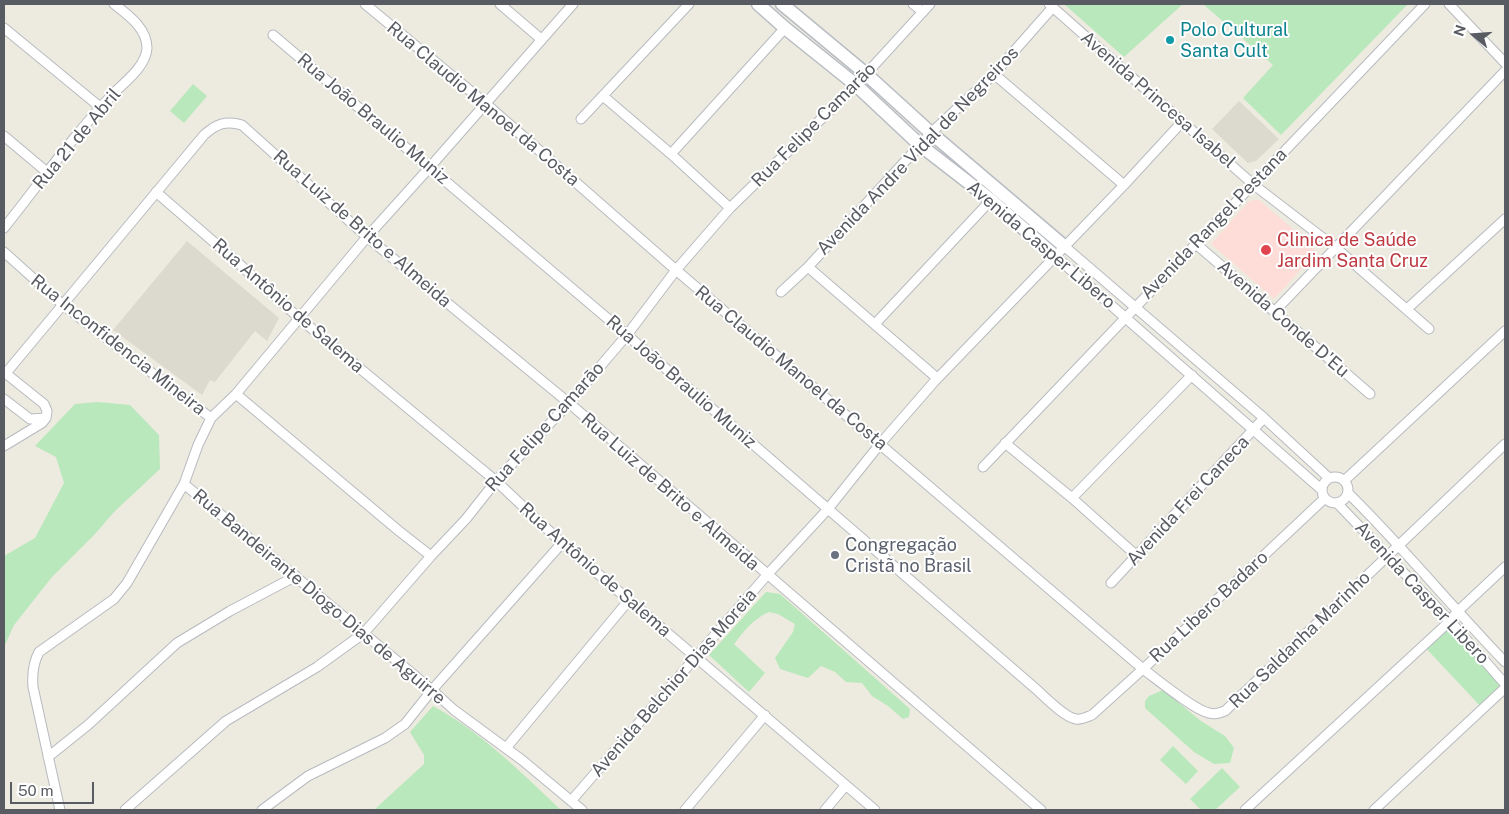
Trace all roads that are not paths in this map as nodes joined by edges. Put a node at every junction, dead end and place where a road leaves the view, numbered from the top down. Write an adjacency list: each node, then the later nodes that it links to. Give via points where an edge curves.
1 (114, 4): 25 (street, Rua 21 de Abril, via 142,30 147,48 136,70)
2 (366, 4): 24 (street, Rua Claudio Manoel da Costa)
3 (500, 4): 17 (street)
4 (572, 4): 17 (street)
5 (688, 4): 23 (street)
6 (758, 4): 15 (street, Avenida Casper Libero)
7 (782, 4): 20 (street, Avenida Casper Libero)
8 (913, 4): 13 (street)
9 (930, 4): 13 (street, Rua Felipe Camarão)
10 (1425, 4): 35 (street, Avenida Rangel Pestana)
11 (1449, 4): 18 (street)
12 (1051, 6): 21 (street, Avenida Andre Vidal de Negreiros); 27 (street, Avenida Princesa Isabel)
13 (923, 12): 20 (street, Rua Felipe Camarão)
14 (4, 28): 25 (street)
15 (785, 28): 22 (street, Avenida Casper Libero); 31 (street)
16 (273, 35): 32 (street, Rua João Braulio Muniz)
17 (540, 39): 24 (street)
18 (1505, 63)
19 (1505, 71): 44 (street)
20 (866, 73): 22 (street, Rua Felipe Camarão); 28 (street, Avenida Casper Libero)
21 (994, 74): 28 (street, Avenida Andre Vidal de Negreiros); 34 (street)
22 (856, 85): 30 (street, Avenida Casper Libero); 38 (street, Rua Felipe Camarão)
23 (603, 96): 26 (street); 31 (street)
24 (485, 102): 32 (street); 48 (street, Rua Claudio Manoel da Costa)
25 (100, 107): 33 (street, Rua 21 de Abril)
26 (581, 119)
27 (1182, 122): 34 (street, Avenida Belchior Dias Moreia); 35 (street, Avenida Princesa Isabel)
28 (931, 133): 30 (street, Avenida Andre Vidal de Negreiros); 43 (street, Avenida Casper Libero)
29 (4, 136): 33 (street)
30 (920, 145): 37 (street, Avenida Casper Libero); 47 (street, Avenida Andre Vidal de Negreiros)
31 (671, 154): 38 (street)
32 (430, 167): 41 (street); 59 (street, Rua João Braulio Muniz)
33 (48, 173): 40 (street, Rua 21 de Abril)
34 (1124, 185): 43 (street, Avenida Belchior Dias Moreia)
35 (1254, 185): 42 (street, Avenida Rangel Pestana); 44 (street, Avenida Princesa Isabel)
36 (156, 192): 41 (street, Rua Luiz de Brito e Almeida, via 204,135 213,127 228,122 242,125); 50 (street); 55 (street, Rua Antônio de Salema)
37 (991, 200): 46 (street, Avenida Casper Libero); 56 (street)
38 (730, 208): 48 (street, Rua Felipe Camarão)
39 (1505, 219): 52 (street)
40 (4, 228)
41 (366, 237): 55 (street); 66 (street, Rua Luiz de Brito e Almeida)
42 (1196, 244): 51 (street, Avenida Rangel Pestana); 53 (street, Avenida Conde D'Eu)
43 (1064, 246): 46 (street, Avenida Belchior Dias Moreia); 51 (street, Avenida Casper Libero)
44 (1336, 248): 52 (street, Avenida Princesa Isabel); 53 (street)
45 (4, 252): 50 (street, Rua Inconfidencia Mineira)
46 (1055, 256): 54 (street, Avenida Casper Libero); 62 (street, Avenida Belchior Dias Moreia)
47 (808, 267): 49 (street, Avenida Andre Vidal de Negreiros); 56 (street)
48 (676, 270): 59 (street, Rua Felipe Camarão); 71 (street, Rua Claudio Manoel da Costa)
49 (781, 292)
50 (63, 305): 60 (street); 68 (street, Rua Inconfidencia Mineira)
51 (1134, 307): 54 (street, Avenida Rangel Pestana); 69 (street, Avenida Casper Libero)
52 (1408, 310): 57 (street, Avenida Princesa Isabel)
53 (1275, 311): 64 (street, Avenida Conde D'Eu)
54 (1124, 316): 61 (street, Avenida Casper Libero); 72 (street, Avenida Rangel Pestana)
55 (299, 318): 63 (street); 78 (street, Rua Antônio de Salema)
56 (875, 324): 62 (street)
57 (1429, 329)
58 (1505, 331): 77 (street)
59 (627, 335): 66 (street, Rua Felipe Camarão); 84 (street, Rua João Braulio Muniz)
60 (5, 372): 67 (street, via 44,404 48,411)
61 (1192, 375): 70 (street, Avenida Casper Libero); 82 (street)
62 (937, 378): 71 (street, Avenida Belchior Dias Moreia)
63 (236, 394): 68 (street); 87 (street)
64 (1370, 394)
65 (4, 399): 67 (street, via 30,419)
66 (569, 403): 78 (street, Rua Felipe Camarão); 91 (street, Rua Luiz de Brito e Almeida)
67 (46, 418): 74 (street)
68 (211, 418): 79 (street)
69 (1264, 418): 70 (street, Avenida Frei Caneca); 76 (street, Avenida Casper Libero)
70 (1253, 430): 81 (street, Avenida Casper Libero); 88 (street, Avenida Frei Caneca)
71 (880, 444): 84 (street, Avenida Belchior Dias Moreia); 100 (street, Rua Claudio Manoel da Costa)
72 (1005, 444): 75 (street, Avenida Rangel Pestana); 82 (street)
73 (1505, 444): 86 (street, Rua Saldanha Marinho)
74 (4, 446)
75 (983, 467)
76 (1329, 478): 77 (street, via 1337,476); 81 (street, via 1323,484)
77 (1345, 480): 80 (street)
78 (496, 481): 85 (street, Rua Antônio de Salema); 87 (street, Rua Felipe Camarão)
79 (184, 484): 92 (street, Rua Bandeirante Diogo Dias de Aguirre); 107 (street, via 127,583 114,599 39,652 35,659 32,687)
80 (1348, 493): 83 (street); 86 (street, Avenida Casper Libero)
81 (1323, 494): 83 (street); 100 (street, Rua Libero Badaro)
82 (1072, 498): 88 (street)
83 (1337, 503): 89 (street, Avenida Casper Libero)
84 (828, 509): 91 (street, Avenida Belchior Dias Moreia); 105 (street, Rua João Braulio Muniz, via 1065,714 1075,719)
85 (562, 543): 94 (street, Rua Antônio de Salema); 102 (street)
86 (1399, 545): 89 (street, Rua Saldanha Marinho); 95 (street, Avenida Casper Libero)
87 (431, 556): 97 (street, Rua Felipe Camarão)
88 (1137, 556): 93 (street, Avenida Frei Caneca)
89 (1387, 556): 96 (street, Avenida Casper Libero); 103 (street, Rua Saldanha Marinho)
90 (1505, 567): 95 (street)
91 (767, 575): 98 (street, Avenida Belchior Dias Moreia); 117 (street, Rua Luiz de Brito e Almeida)
92 (296, 576): 97 (street, Rua Bandeirante Diogo Dias de Aguirre); 107 (street, via 178,643)
93 (1111, 583)
94 (629, 600): 98 (street, Rua Antônio de Salema); 106 (street)
95 (1457, 612): 96 (street); 99 (street, Avenida Casper Libero)
96 (1450, 621): 101 (street, Avenida Casper Libero); 118 (street)
97 (364, 634): 102 (street, Rua Bandeirante Diogo Dias de Aguirre); 111 (street, Rua Felipe Camarão, via 317,667 226,720)
98 (696, 658): 104 (street, Rua Antônio de Salema); 109 (street, Avenida Belchior Dias Moreia)
99 (1505, 662)
100 (1143, 669): 103 (street, Rua Claudio Manoel da Costa, via 1198,708 1208,713); 105 (street, Rua Libero Badaro)
101 (1505, 686): 119 (street)
102 (432, 690): 106 (street, Rua Bandeirante Diogo Dias de Aguirre); 112 (street, via 405,724 386,738 308,776)
103 (1225, 711)
104 (765, 715): 108 (street, Rua Antônio de Salema); 114 (street)
105 (1092, 715)
106 (506, 748): 109 (street, Rua Bandeirante Diogo Dias de Aguirre)
107 (48, 757): 110 (street)
108 (846, 786): 115 (street); 116 (street, Rua Antônio de Salema)
109 (571, 801): 113 (street, Rua Bandeirante Diogo Dias de Aguirre)
110 (60, 810)
111 (125, 810)
112 (262, 810)
113 (582, 810)
114 (685, 810)
115 (825, 810)
116 (875, 810)
117 (1041, 810)
118 (1245, 810)
119 (1374, 810)

